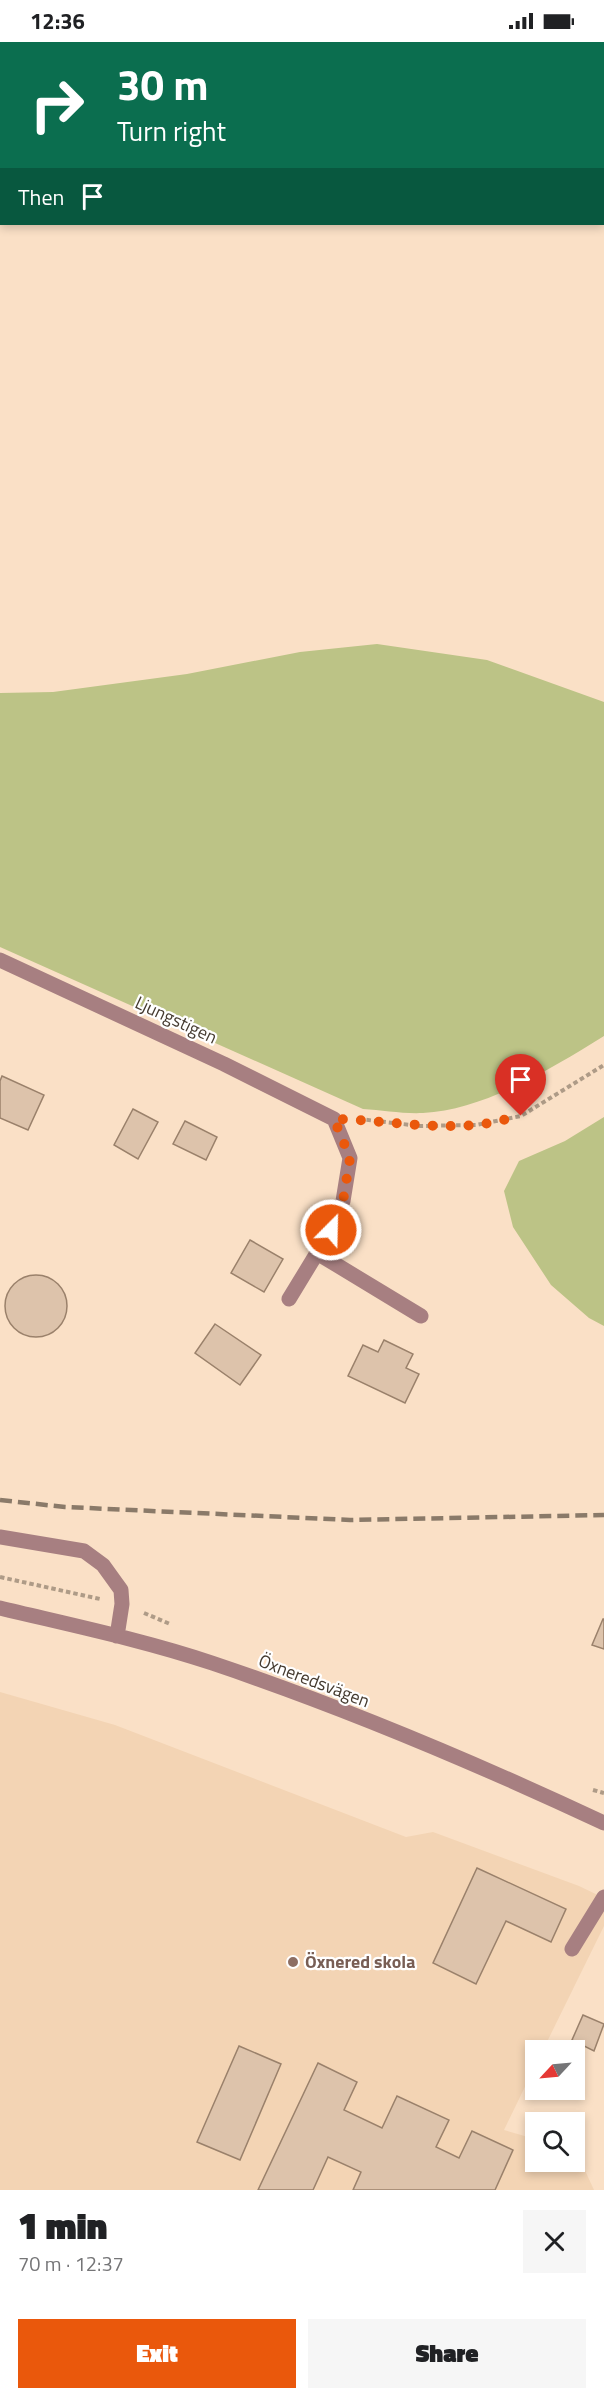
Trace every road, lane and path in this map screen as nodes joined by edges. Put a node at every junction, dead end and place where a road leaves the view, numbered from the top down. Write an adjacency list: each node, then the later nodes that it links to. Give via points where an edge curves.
1 (0, 960): 3 (street, Ljungstigen)
2 (604, 1065): 3 (path, via 521,1116 476,1125 420,1126)
3 (334, 1119): 4 (street, via 350,1158 348,1178 343,1201)
4 (317, 1253): 5 (street); 6 (street)
5 (289, 1299)
6 (421, 1316)
7 (0, 1537): 9 (street, via 84,1551 103,1565 121,1590 123,1604)
8 (0, 1608): 9 (street, Öxneredsvägen)
9 (117, 1636): 10 (street, Öxneredsvägen, via 211,1663 339,1710)
10 (604, 1823)
11 (604, 1897): 12 (street)
12 (572, 1948)

